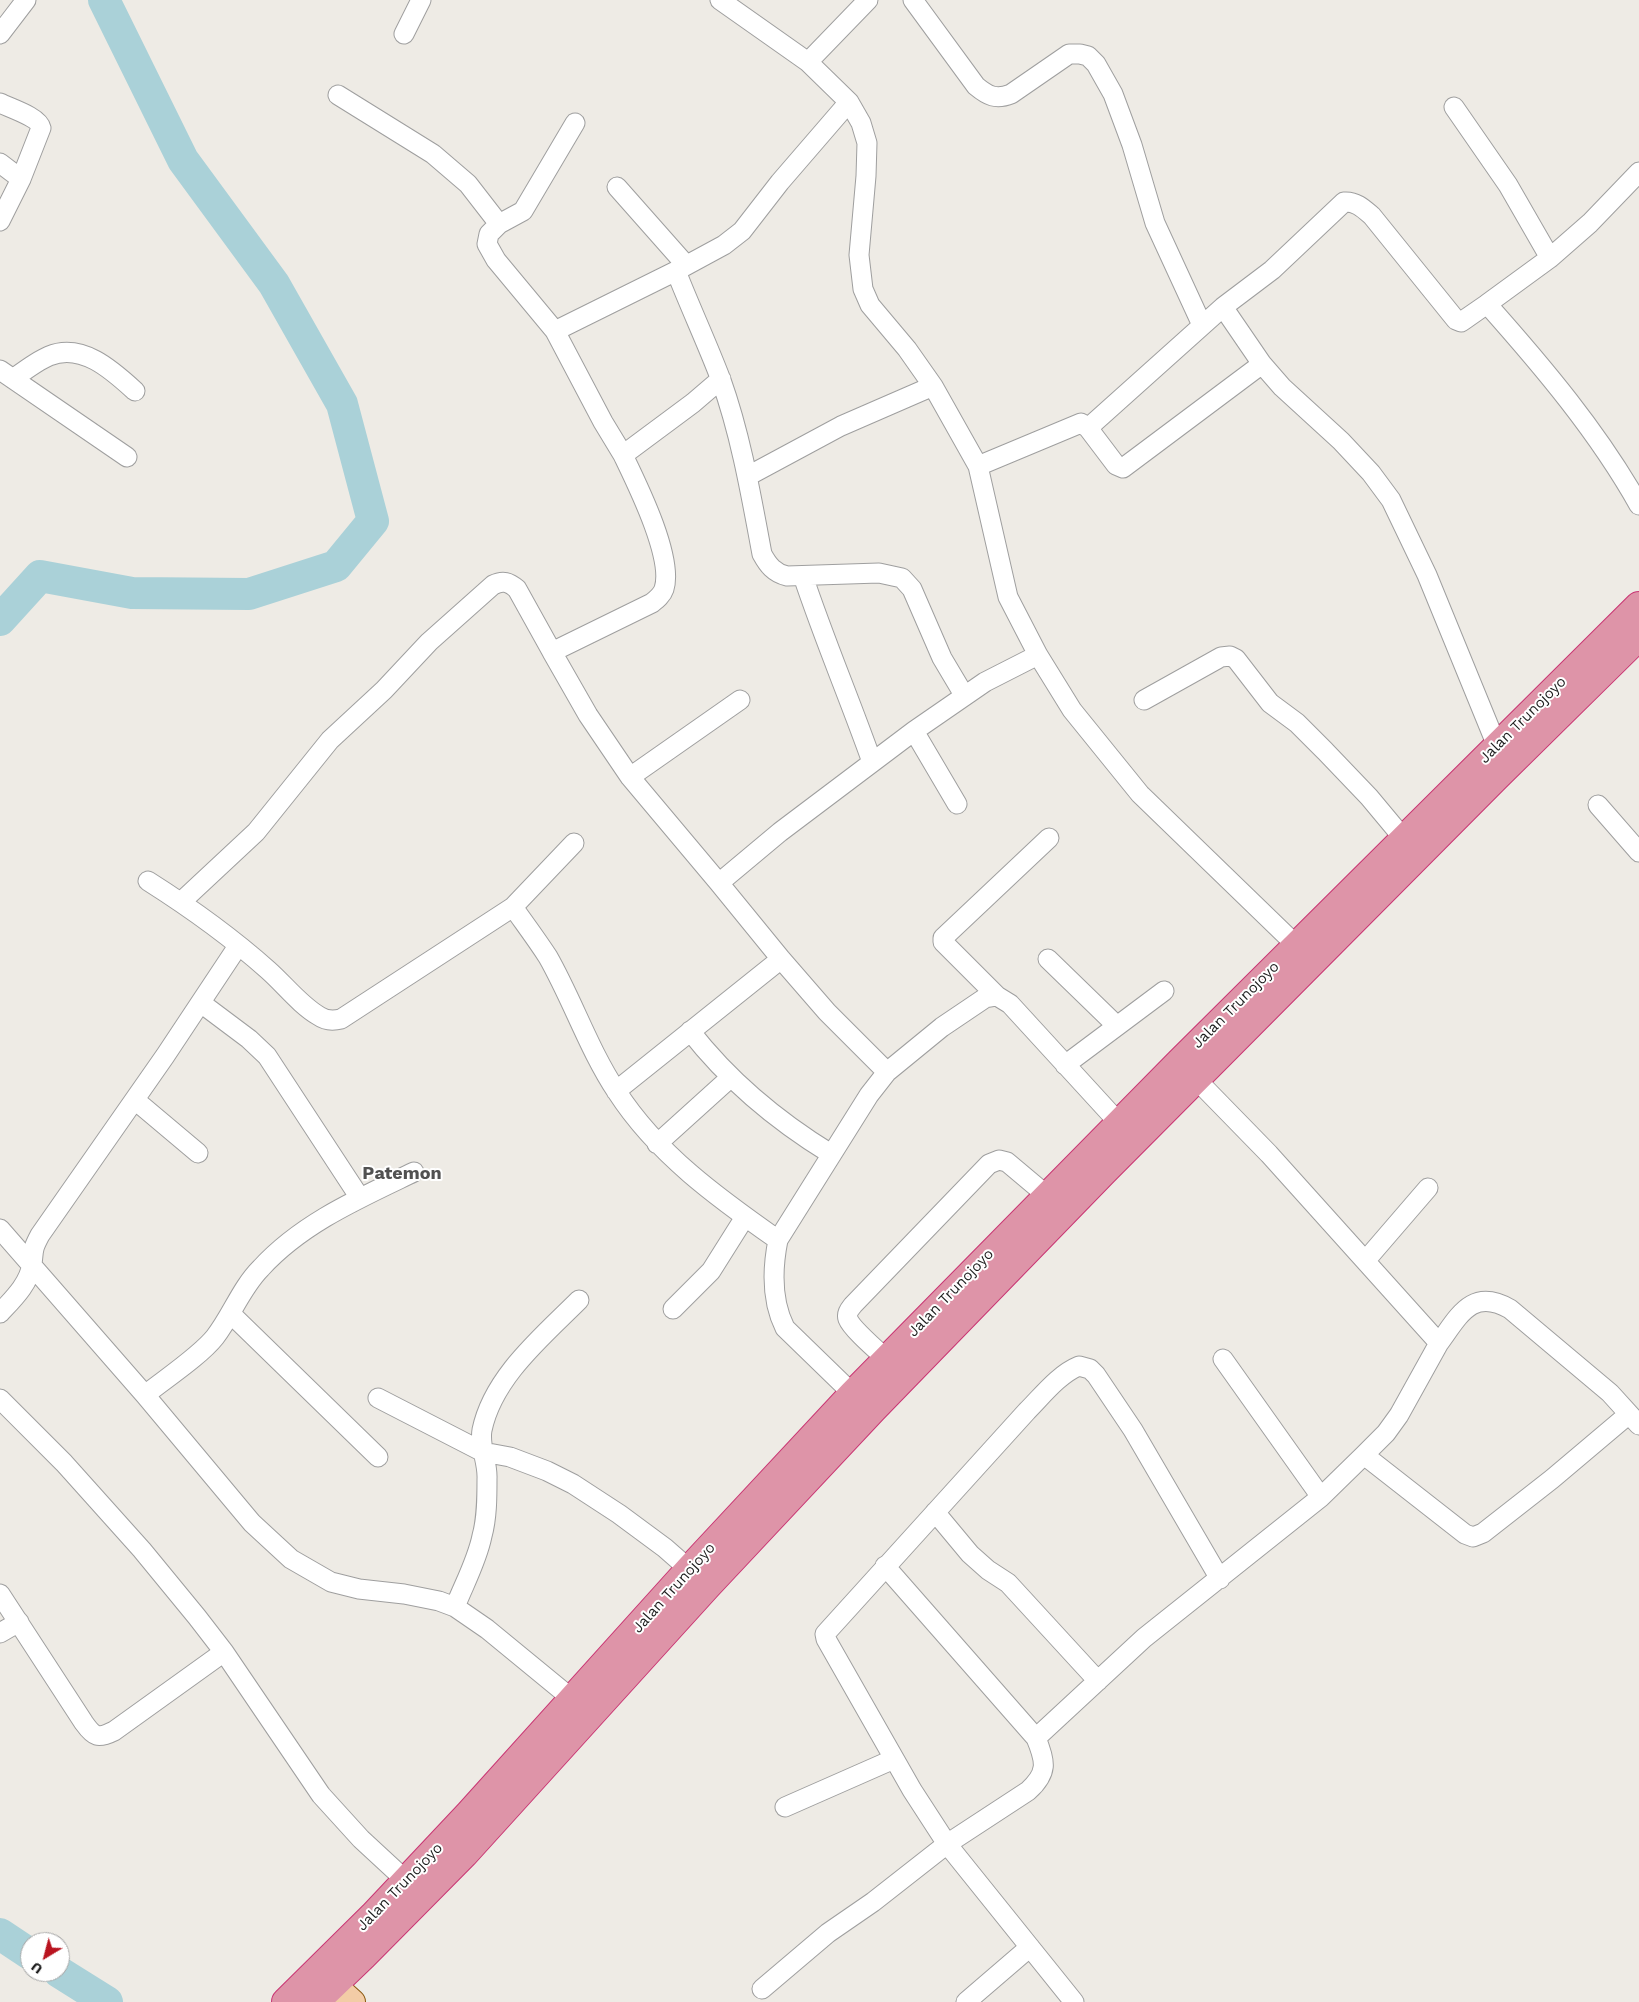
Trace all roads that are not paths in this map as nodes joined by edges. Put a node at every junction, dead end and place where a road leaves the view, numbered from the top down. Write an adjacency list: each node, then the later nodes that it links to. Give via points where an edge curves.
1 (26, 0): 6 (street)
2 (420, 0): 7 (street)
3 (720, 0): 8 (street)
4 (868, 0): 8 (street)
5 (914, 0): 24 (street, via 976,86 990,96 1002,98 1011,94 1069,54 1088,56 1096,64 1113,94 1156,223)
6 (1, 31)
7 (404, 34)
8 (808, 62): 10 (street)
9 (338, 95): 19 (street, via 433,154 468,184)
10 (849, 102): 21 (street, via 742,231 724,245); 29 (street, via 861,123 867,144 859,255 863,288 870,304)
11 (0, 103): 16 (street, via 36,119 40,124)
12 (1454, 107): 20 (street, via 1508,186)
13 (575, 123): 19 (street, via 523,211)
14 (0, 163): 16 (street)
15 (1639, 172): 20 (street, via 1590,223)
16 (21, 179): 18 (street)
17 (617, 187): 21 (street)
18 (0, 221)
19 (499, 224): 25 (street, via 488,234 489,249)
20 (1550, 258): 22 (street)
21 (681, 268): 25 (street); 28 (street)
22 (1487, 304): 23 (street, via 1464,320 1456,320 1372,216 1357,204 1347,201 1340,204 1272,270); 36 (street, via 1605,448)
23 (1223, 307): 24 (street); 26 (street)
24 (1202, 325): 31 (street)
25 (555, 331): 32 (street)
26 (1262, 364): 31 (street, via 1122,468 1116,465); 46 (street, via 1282,387 1341,441 1390,500 1427,575)
27 (4, 374): 30 (street, via 49,356 75,352 102,364); 33 (street)
28 (721, 380): 32 (street); 35 (street)
29 (933, 386): 34 (street); 35 (street, via 841,426)
30 (135, 391)
31 (1088, 428): 34 (street, via 1077,424)
32 (623, 455): 40 (street, via 660,541 664,590 652,604)
33 (127, 457)
34 (978, 466): 41 (street, via 1008,596)
35 (748, 476): 37 (street, via 762,554 771,568 781,575)
36 (1639, 506)
37 (803, 576): 42 (street, via 879,573 902,578 912,590 942,658); 47 (street)
38 (1639, 606): 46 (highway, Jalan Trunojoyo)
39 (1639, 636): 69 (highway, Jalan Trunojoyo)
40 (552, 652): 48 (street, via 588,715); 57 (street, via 517,590 502,582 493,586 429,642 330,740 256,832)
41 (1038, 656): 42 (street); 59 (street, via 1072,710 1140,794)
42 (964, 696): 45 (street)
43 (740, 700): 48 (street)
44 (1144, 700): 52 (street, via 1221,657 1236,659 1270,703 1297,723 1325,751)
45 (914, 731): 47 (street); 49 (street)
46 (1497, 746): 52 (highway, Jalan Trunojoyo)
47 (872, 762): 56 (street)
48 (630, 777): 56 (street)
49 (957, 804)
50 (1598, 805): 54 (street)
51 (1049, 838): 64 (street, via 943,938 943,942)
52 (1404, 838): 59 (highway, Jalan Trunojoyo)
53 (574, 843): 58 (street)
54 (1639, 852)
55 (148, 880): 57 (street)
56 (719, 883): 62 (street)
57 (181, 902): 60 (street)
58 (513, 907): 60 (street, via 335,1021 325,1020 306,1006); 72 (street, via 548,958)
59 (1296, 945): 69 (highway, Jalan Trunojoyo)
60 (238, 946): 65 (street)
61 (1048, 959): 66 (street)
62 (780, 960): 67 (street); 70 (street)
63 (1164, 991): 66 (street)
64 (996, 996): 68 (street, via 1010,1004); 70 (street, via 985,998 942,1027)
65 (201, 1003): 73 (street); 80 (street, via 267,1056)
66 (1116, 1025): 68 (street)
67 (690, 1031): 71 (street); 72 (street)
68 (1065, 1065): 74 (street)
69 (1187, 1071): 74 (highway, Jalan Trunojoyo); 81 (highway, Jalan Trunojoyo); 85 (street)
70 (887, 1072): 77 (street)
71 (730, 1078): 75 (street); 77 (street, via 803,1138)
72 (616, 1091): 75 (street)
73 (135, 1100): 76 (street); 86 (street, via 40,1235 31,1254)
74 (1119, 1123): 81 (highway, Jalan Trunojoyo)
75 (657, 1144): 82 (street)
76 (198, 1154)
77 (831, 1154): 84 (street)
78 (414, 1172): 80 (street)
79 (1428, 1188): 85 (street)
80 (360, 1198): 90 (street, via 311,1226 261,1267)
81 (1056, 1203): 93 (highway, Jalan Trunojoyo); 93 (street, via 1007,1162 999,1160 982,1171 848,1312 848,1320 854,1328)
82 (745, 1217): 84 (street); 88 (street, via 711,1271)
83 (0, 1229): 86 (street)
84 (778, 1240): 94 (street, via 774,1263 774,1295 778,1314 785,1328)
85 (1366, 1260): 91 (street)
86 (32, 1264): 89 (street, via 25,1283); 95 (street)
87 (579, 1300): 99 (street, via 522,1358 506,1379 482,1429)
88 (673, 1309)
89 (0, 1313)
90 (231, 1314): 95 (street, via 207,1346); 101 (street)
91 (1439, 1343): 98 (street, via 1469,1307 1479,1301 1496,1302 1510,1309 1610,1393); 100 (street, via 1399,1415)
92 (1223, 1359): 102 (street)
93 (896, 1368): 94 (highway, Jalan Trunojoyo); 105 (highway, Jalan Trunojoyo)
94 (853, 1394): 105 (highway, Jalan Trunojoyo)
95 (145, 1395): 108 (street, via 252,1523 291,1558 331,1582 404,1594)
96 (378, 1398): 99 (street)
97 (0, 1399): 111 (street, via 64,1463 142,1550)
98 (1634, 1419): 100 (street, via 1483,1533 1473,1537)
99 (483, 1452): 105 (street, via 520,1461 573,1484 619,1514); 108 (street, via 488,1478 482,1536)
100 (1364, 1456): 102 (street)
101 (378, 1457)
102 (1321, 1497): 106 (street)
103 (935, 1512): 104 (street); 106 (street, via 1026,1411 1071,1370 1082,1366 1096,1375 1133,1430); 112 (street, via 970,1554 1008,1583)
104 (885, 1566): 114 (street); 115 (street, via 825,1635)
105 (699, 1578): 113 (highway, Jalan Trunojoyo)
106 (1220, 1578): 112 (street, via 1144,1638)
107 (0, 1594): 109 (street)
108 (455, 1607): 113 (street)
109 (19, 1622): 110 (street); 111 (street, via 84,1722 98,1736 114,1731)
110 (0, 1633)
111 (224, 1652): 118 (street, via 321,1795 361,1839)
112 (1098, 1681): 114 (street)
113 (582, 1706): 118 (highway, Jalan Trunojoyo)
114 (1036, 1738): 117 (street, via 1044,1760 1043,1772 1034,1785)
115 (894, 1759): 116 (street); 117 (street)
116 (785, 1807)
117 (947, 1844): 119 (street); 120 (street, via 828,1933)
118 (414, 1888): 121 (highway, Jalan Trunojoyo)
119 (1030, 1947): 123 (street); 124 (street)
120 (762, 1989)
121 (334, 1992): 122 (highway, Jalan Trunojoyo)
122 (286, 2002)
123 (966, 2002)
124 (1074, 2002)

